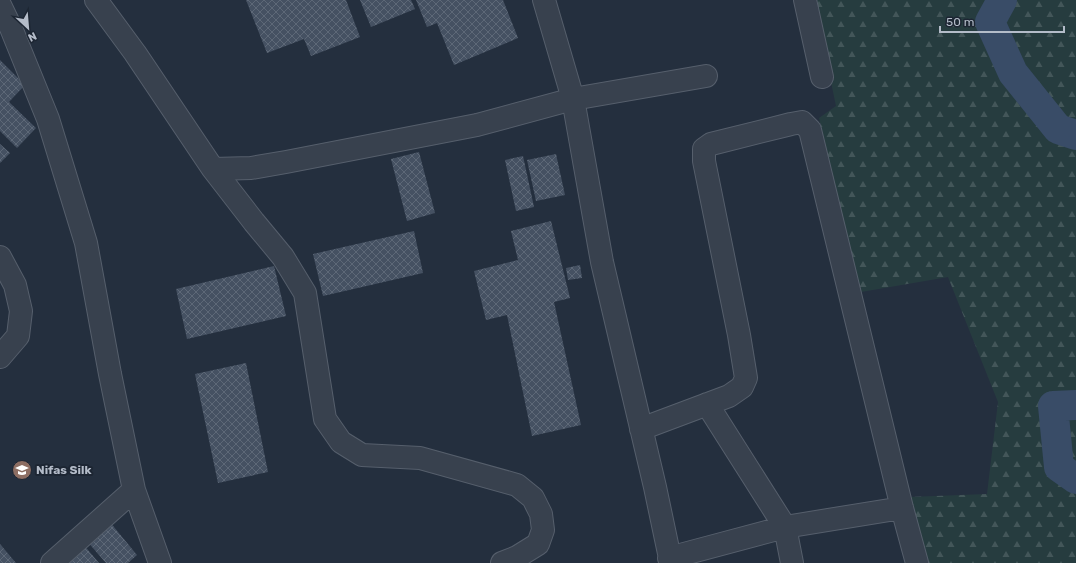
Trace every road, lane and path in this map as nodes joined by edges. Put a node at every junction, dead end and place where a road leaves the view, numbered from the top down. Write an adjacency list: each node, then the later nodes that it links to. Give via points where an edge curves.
1 (96, 0): 8 (street, via 135,52)
2 (544, 0): 7 (street)
3 (805, 0): 6 (street)
4 (0, 5): 13 (street, via 48,119 86,243)
5 (706, 76): 7 (street)
6 (822, 77)
7 (573, 99): 8 (street, via 477,125 251,168); 12 (street, via 602,262)
8 (213, 169): 19 (street, via 283,257 305,293 325,419 341,442 362,455 420,458 482,475 516,485 533,498 541,514 543,530 538,544)
9 (0, 257): 10 (street, via 15,285 21,311 18,336)
10 (0, 357)
11 (707, 404): 12 (street); 14 (street, via 729,396 742,387 746,378 704,161 704,149 711,144 802,122 810,130); 15 (street)
12 (641, 430): 16 (street)
13 (134, 490): 17 (street); 18 (street)
14 (902, 508): 15 (street); 21 (street)
15 (785, 527): 16 (street); 20 (street)
16 (670, 560)
17 (52, 563)
18 (160, 563)
19 (502, 563)
20 (792, 563)
21 (917, 563)

